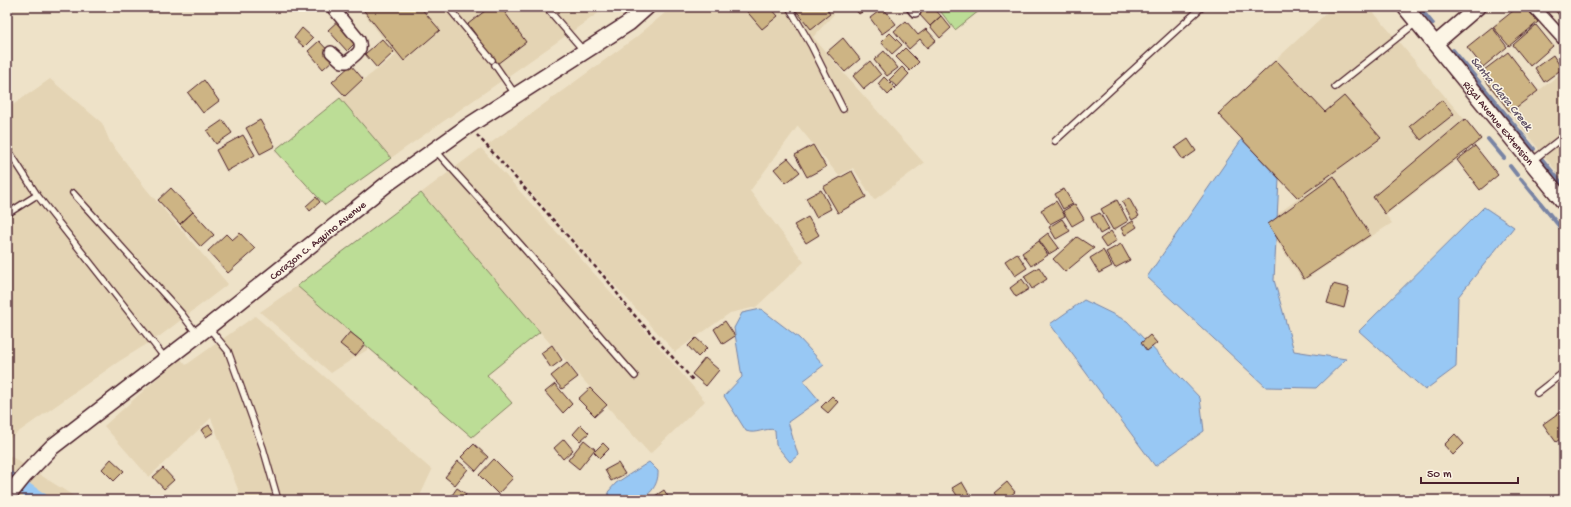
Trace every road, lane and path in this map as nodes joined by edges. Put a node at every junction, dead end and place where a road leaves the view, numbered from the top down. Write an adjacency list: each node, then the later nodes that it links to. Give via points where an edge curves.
1 (332, 7): 13 (street, via 362,45 361,50 347,62 342,62)
2 (448, 7): 16 (lane, via 494,63)
3 (546, 7): 14 (lane)
4 (647, 7): 14 (main road, Corazon C. Aquino Avenue, via 629,23)
5 (789, 7): 17 (lane)
6 (1202, 7): 20 (lane)
7 (1405, 7): 10 (main road, Rizal Avenue Extension)
8 (1478, 7): 12 (street)
9 (1534, 7): 11 (street)
10 (1417, 22): 12 (main road, Rizal Avenue Extension); 15 (lane)
11 (1564, 40)
12 (1435, 44): 23 (main road, Rizal Avenue Extension)
13 (331, 52)
14 (584, 52): 16 (main road, Corazon C. Aquino Avenue)
15 (1336, 87)
16 (517, 96): 18 (main road, Corazon C. Aquino Avenue)
17 (843, 109)
18 (468, 126): 22 (main road, Corazon C. Aquino Avenue); 32 (path)
19 (1564, 136): 23 (lane)
20 (1055, 141)
21 (7, 148): 25 (lane)
22 (435, 150): 28 (main road, Corazon C. Aquino Avenue, via 387,184); 31 (lane)
23 (1532, 161): 26 (main road, Rizal Avenue Extension)
24 (73, 193): 28 (lane, via 181,314)
25 (37, 195): 27 (lane); 29 (lane)
26 (1564, 202)
27 (7, 214)
28 (203, 330): 29 (main road, Corazon C. Aquino Avenue); 35 (lane, via 228,351 263,448)
29 (165, 358): 34 (main road, Corazon C. Aquino Avenue, via 52,447)
30 (1564, 372): 33 (lane)
31 (635, 376)
32 (694, 380)
33 (1537, 393)
34 (9, 495)
35 (278, 500)

